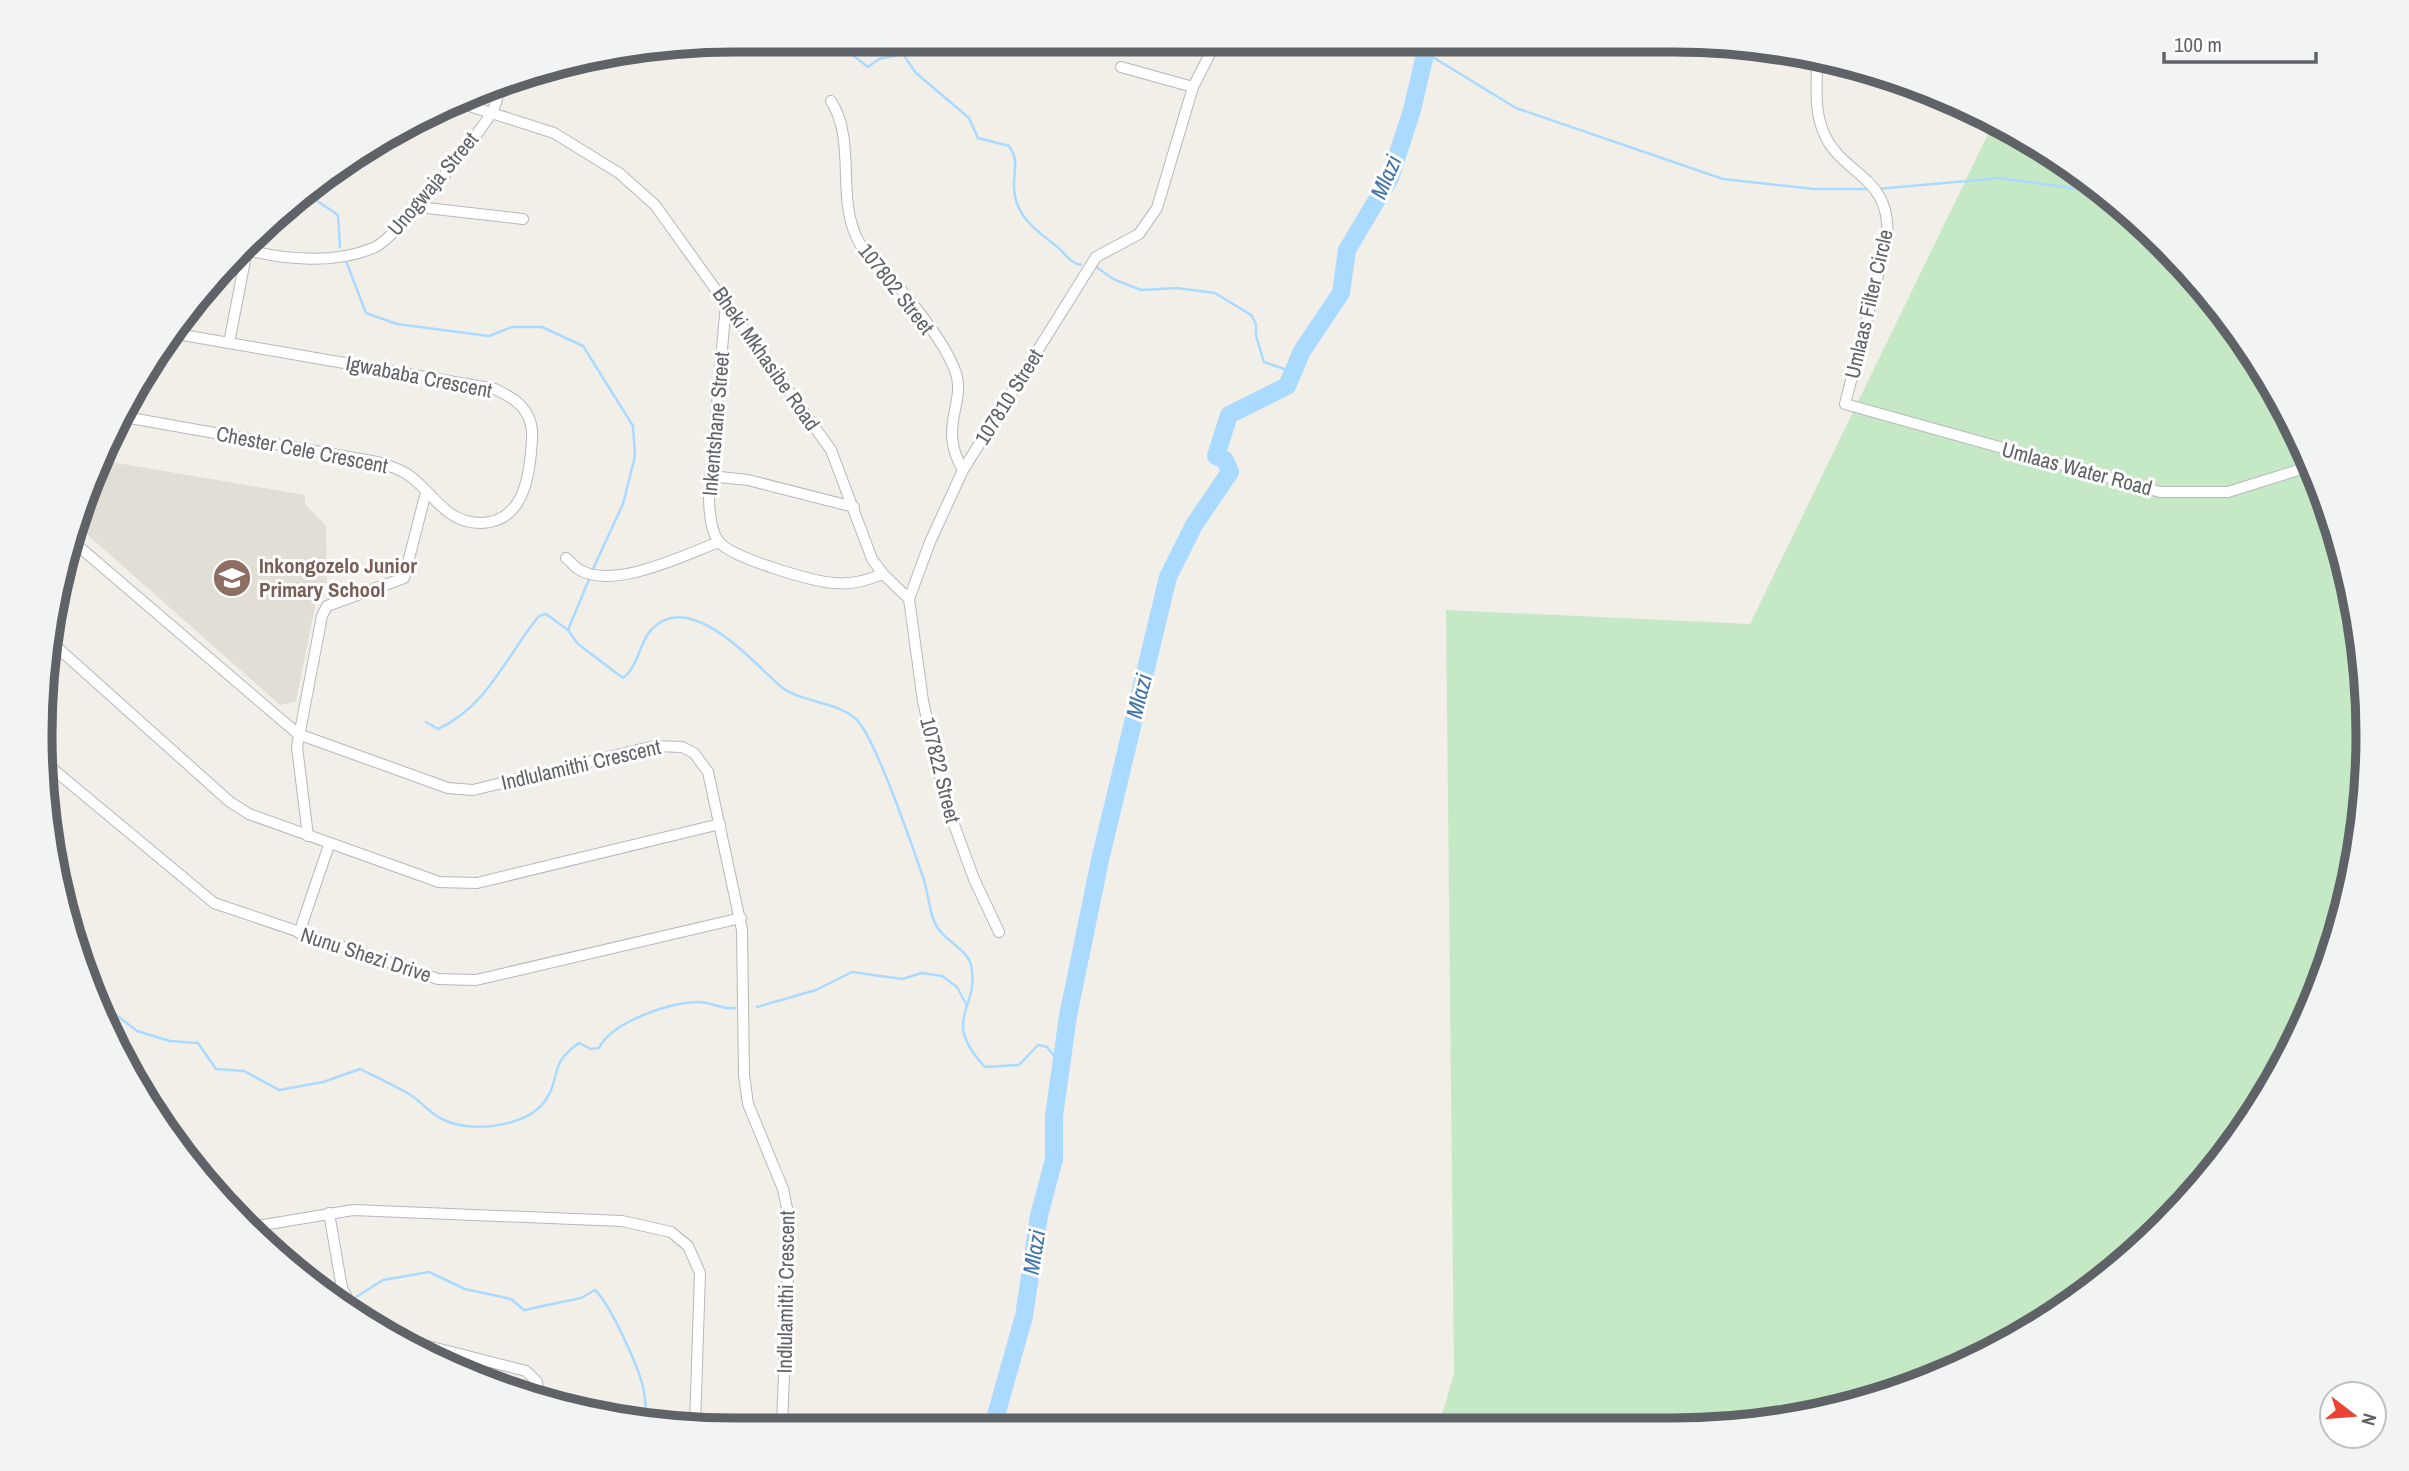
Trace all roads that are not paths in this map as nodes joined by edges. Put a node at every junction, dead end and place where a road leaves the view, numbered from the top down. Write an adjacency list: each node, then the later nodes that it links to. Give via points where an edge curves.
1 (1211, 52): 4 (street)
2 (1121, 67): 4 (street)
3 (1817, 68): 16 (street, Umlaas Filter Circle, via 1816,104 1823,132 1871,184 1888,219 1887,240)
4 (1193, 88): 19 (street, 107810 Street, via 1169,174 1147,225 1131,240 1096,257)
5 (497, 96): 8 (street, Unogwaja Street)
6 (831, 101): 19 (street, 107802 Street, via 838,116 856,238 906,295 956,370 950,438)
7 (470, 106): 8 (street, Bheki Mkhasibe Road)
8 (491, 113): 9 (street, Unogwaja Street); 13 (street, Bheki Mkhasibe Road, via 554,134 636,186 655,205)
9 (418, 207): 10 (street); 11 (street, Unogwaja Street, via 383,244 365,251 296,259)
10 (523, 219)
11 (255, 251)
12 (245, 261): 15 (street)
13 (726, 304): 20 (street, Inkentshane Street); 22 (street, Bheki Mkhasibe Road, via 831,450)
14 (183, 335): 15 (street, Igwababa Crescent)
15 (229, 343): 21 (street, Igwababa Crescent, via 472,383 508,396 523,408 532,435 529,476 523,496 508,514 492,522 463,521 444,511)
16 (1845, 404): 18 (street, Umlaas Water Road, via 2160,492 2228,492)
17 (131, 418): 21 (street, Chester Cele Crescent, via 377,462 409,475)
18 (2303, 469)
19 (963, 470): 27 (street, 107810 Street)
20 (710, 476): 22 (street, via 769,484); 23 (street, Inkentshane Street, via 709,511)
21 (426, 492): 29 (street, via 404,578 327,606)
22 (854, 507): 26 (street, Bheki Mkhasibe Road)
23 (719, 542): 25 (street, via 616,575 578,569); 26 (street, via 737,553 825,582 853,583)
24 (80, 547): 29 (street, Indlulamithi Crescent)
25 (566, 558)
26 (883, 574): 27 (street, Bheki Mkhasibe Road)
27 (909, 599): 35 (street, 107822 Street, via 923,701 945,800 975,884)
28 (58, 648): 32 (street, via 230,802 249,814)
29 (298, 734): 31 (street, Indlulamithi Crescent, via 460,791 654,746 682,747 694,753 708,772); 32 (street)
30 (54, 770): 36 (street, Nunu Shezi Drive, via 197,892 214,903)
31 (720, 824): 33 (street, via 514,875 458,884 439,882); 34 (street, Indlulamithi Crescent)
32 (309, 836): 33 (street)
33 (329, 845): 36 (street)
34 (741, 918): 36 (street, Nunu Shezi Drive, via 476,980 453,981 420,975); 45 (street, Indlulamithi Crescent, via 748,1104 783,1189 790,1223)
35 (999, 932)
36 (299, 933)
37 (329, 1213): 38 (street); 39 (street); 44 (street, via 394,1211 622,1221 671,1232 688,1246 700,1273)
38 (260, 1225)
39 (346, 1296)
40 (431, 1347): 41 (street)
41 (467, 1356): 42 (street); 43 (street, via 526,1371)
42 (464, 1362)
43 (538, 1389)
44 (695, 1417)
45 (782, 1418)

